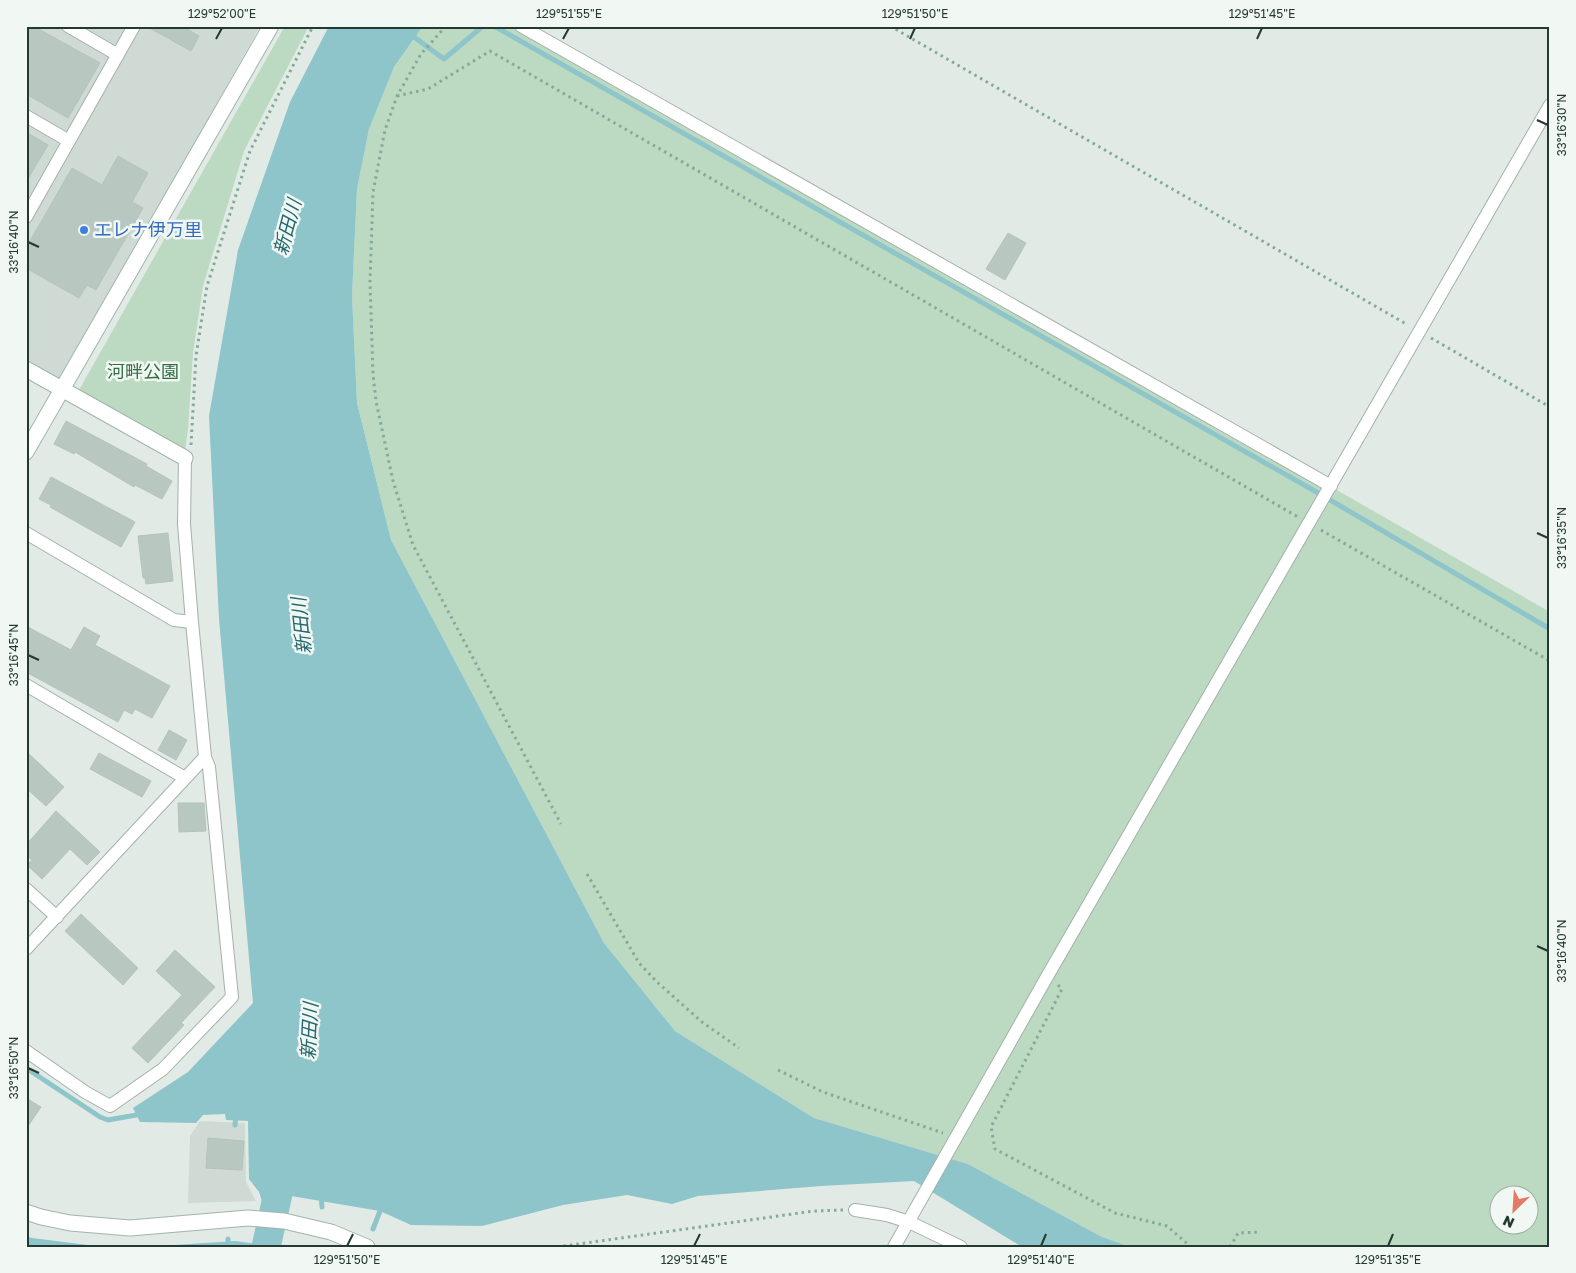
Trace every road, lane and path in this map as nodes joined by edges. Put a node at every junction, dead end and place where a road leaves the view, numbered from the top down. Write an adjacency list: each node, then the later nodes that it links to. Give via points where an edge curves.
1 (68, 26): 8 (street)
2 (134, 26): 8 (street)
3 (271, 26): 16 (street)
4 (314, 26): 19 (path, via 250,151 207,286 196,356 190,449)
5 (446, 26): 9 (path, via 421,54)
6 (521, 26): 20 (street)
7 (890, 26): 14 (path)
8 (118, 55): 12 (street)
9 (397, 96): 21 (path, via 428,89 490,52); 28 (path, via 385,130 373,192 370,282 373,375 392,481 413,545)
10 (1550, 104): 14 (street)
11 (26, 116): 12 (street)
12 (70, 141): 13 (street)
13 (26, 217)
14 (1420, 332): 17 (path); 20 (street)
15 (26, 369): 16 (street)
16 (63, 390): 18 (street); 19 (street)
17 (1550, 406)
18 (26, 452)
19 (186, 458): 23 (street, via 184,524)
20 (1331, 486): 21 (street)
21 (1310, 523): 24 (path); 33 (street)
22 (26, 534): 23 (street, via 174,620)
23 (192, 622): 26 (street)
24 (1550, 662)
25 (26, 685): 27 (street)
26 (205, 757): 27 (street); 35 (street, via 209,768 232,997 163,1069 110,1106)
27 (185, 778): 31 (street)
28 (561, 824)
29 (587, 874): 34 (path, via 639,963 702,1022)
30 (26, 888): 31 (street)
31 (56, 916): 32 (street)
32 (26, 949)
33 (1048, 975): 37 (street); 46 (path, via 1062,988 991,1127 996,1149 1115,1213 1167,1226)
34 (739, 1048)
35 (26, 1051)
36 (778, 1070): 37 (path, via 823,1092)
37 (956, 1137): 40 (street)
38 (856, 1210): 40 (street); 43 (path, via 814,1211)
39 (26, 1212): 42 (street, via 70,1223 130,1228 248,1218 284,1221 331,1232)
40 (909, 1222): 44 (street); 45 (street)
41 (1260, 1232): 47 (path, via 1238,1232)
42 (367, 1247)
43 (557, 1247)
44 (894, 1247)
45 (961, 1247)
46 (1191, 1247)
47 (1230, 1247)

